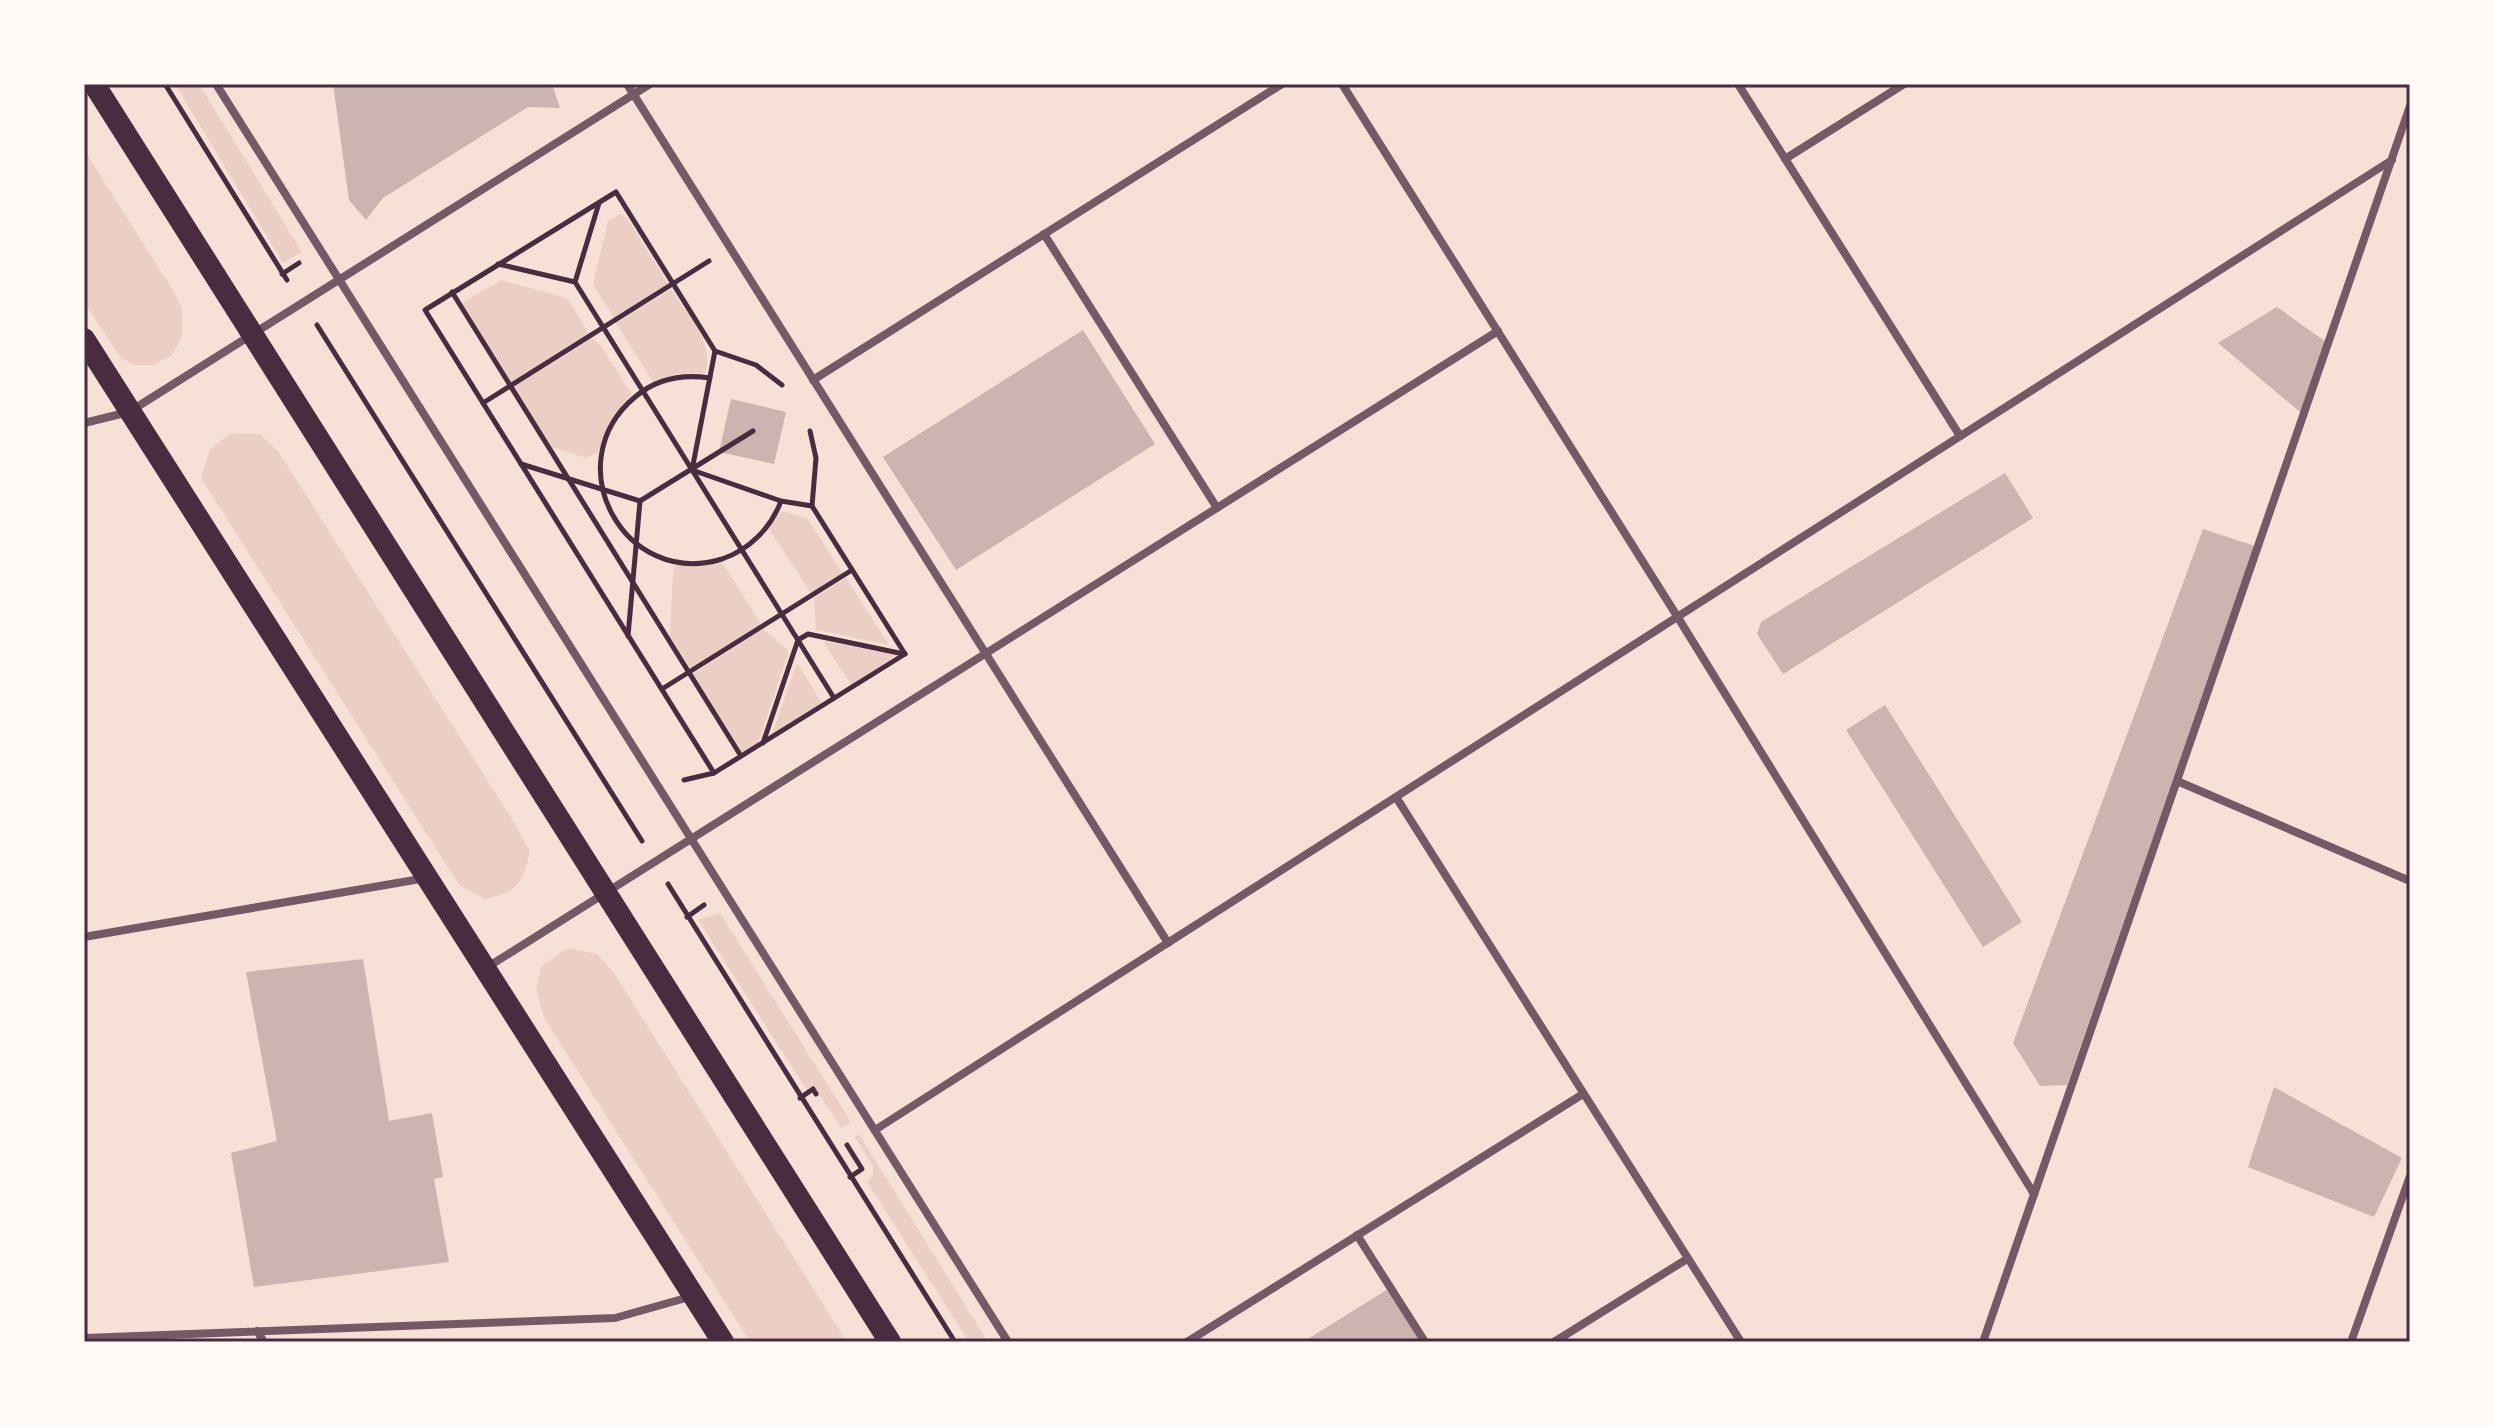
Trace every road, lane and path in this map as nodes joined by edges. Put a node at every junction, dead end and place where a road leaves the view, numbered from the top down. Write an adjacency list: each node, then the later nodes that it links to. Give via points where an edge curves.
1 (94, 84): 25 (highway)
2 (165, 84): 17 (path, via 282,274)
3 (216, 84): 19 (street)
4 (627, 84): 10 (street)
5 (650, 84): 10 (street)
6 (1282, 84): 15 (street)
7 (1342, 84): 24 (street)
8 (1738, 84): 12 (street)
9 (1904, 84): 12 (street)
10 (634, 94): 16 (street); 19 (street)
11 (2410, 106): 13 (street)
12 (1785, 159): 39 (street)
13 (2392, 160): 39 (street); 64 (street)
14 (600, 202): 18 (path); 20 (path); 21 (path, via 616,192)
15 (1044, 234): 30 (street); 47 (street)
16 (730, 249): 21 (path); 30 (street)
17 (301, 261)
18 (498, 264): 20 (path); 22 (path)
19 (339, 279): 25 (street); 65 (street)
20 (575, 282): 23 (path)
21 (673, 284): 23 (path); 27 (path)
22 (452, 292): 31 (path); 34 (path, via 425,310)
23 (603, 328): 31 (path); 33 (path)
24 (1498, 331): 47 (street); 53 (street)
25 (252, 334): 35 (street); 71 (highway)
26 (84, 339): 35 (highway)
27 (715, 351): 29 (path); 32 (path, via 756,365)
28 (356, 360): 67 (path, via 345,366)
29 (710, 378): 33 (path, via 678,377); 41 (path)
30 (813, 380): 57 (street)
31 (510, 386): 34 (path); 42 (path)
32 (783, 387)
33 (642, 391): 41 (path); 43 (path, via 616,416 605,438)
34 (483, 403): 40 (path)
35 (129, 412): 36 (street); 69 (highway)
36 (84, 423)
37 (809, 426): 46 (path, via 816,458)
38 (753, 431): 41 (path)
39 (1960, 436): 53 (street)
40 (521, 464): 42 (path); 54 (path)
41 (692, 470): 44 (path); 45 (path); 49 (path)
42 (568, 478): 43 (path); 51 (path)
43 (602, 490): 44 (path); 48 (path, via 617,523)
44 (640, 501): 48 (path)
45 (781, 501): 46 (path); 49 (path, via 765,530)
46 (812, 506): 50 (path)
47 (1217, 508): 57 (street)
48 (636, 543): 49 (path, via 661,557 689,563); 51 (path)
49 (742, 550): 52 (path)
50 (852, 570): 52 (path); 56 (path)
51 (633, 583): 54 (path); 58 (path)
52 (782, 614): 55 (path); 58 (path)
53 (1677, 616): 66 (street); 81 (street)
54 (628, 636): 59 (path)
55 (798, 640): 56 (path, via 808,634); 60 (path); 61 (path)
56 (905, 654): 60 (path)
57 (985, 654): 68 (street); 74 (street)
58 (689, 673): 59 (path); 62 (path)
59 (662, 689): 63 (path)
60 (834, 698): 61 (path)
61 (763, 743): 62 (path)
62 (741, 756): 63 (path)
63 (714, 773): 65 (path)
64 (2177, 781): 70 (street); 81 (street)
65 (658, 786): 68 (street)
66 (1396, 797): 74 (street); 76 (street)
67 (622, 809)
68 (691, 839): 71 (street); 77 (street)
69 (427, 878): 73 (street); 75 (highway)
70 (2410, 881)
71 (606, 893): 75 (street); 89 (highway)
72 (687, 917): 80 (path)
73 (84, 937)
74 (1168, 943): 77 (street)
75 (485, 969): 84 (highway)
76 (1583, 1094): 82 (street); 83 (street)
77 (875, 1130): 91 (street)
78 (843, 1137): 80 (path, via 862,1169)
79 (2410, 1176): 97 (street)
80 (850, 1177): 90 (path)
81 (2034, 1194): 96 (street)
82 (1357, 1235): 92 (street); 93 (street)
83 (1687, 1259): 94 (street); 95 (street)
84 (694, 1296): 85 (street, via 615,1318); 88 (highway)
85 (257, 1331): 86 (street); 87 (street)
86 (84, 1338)
87 (264, 1342)
88 (723, 1342)
89 (890, 1342)
90 (955, 1342)
91 (1008, 1342)
92 (1187, 1342)
93 (1425, 1342)
94 (1554, 1342)
95 (1741, 1342)
96 (1983, 1342)
97 (2351, 1342)

